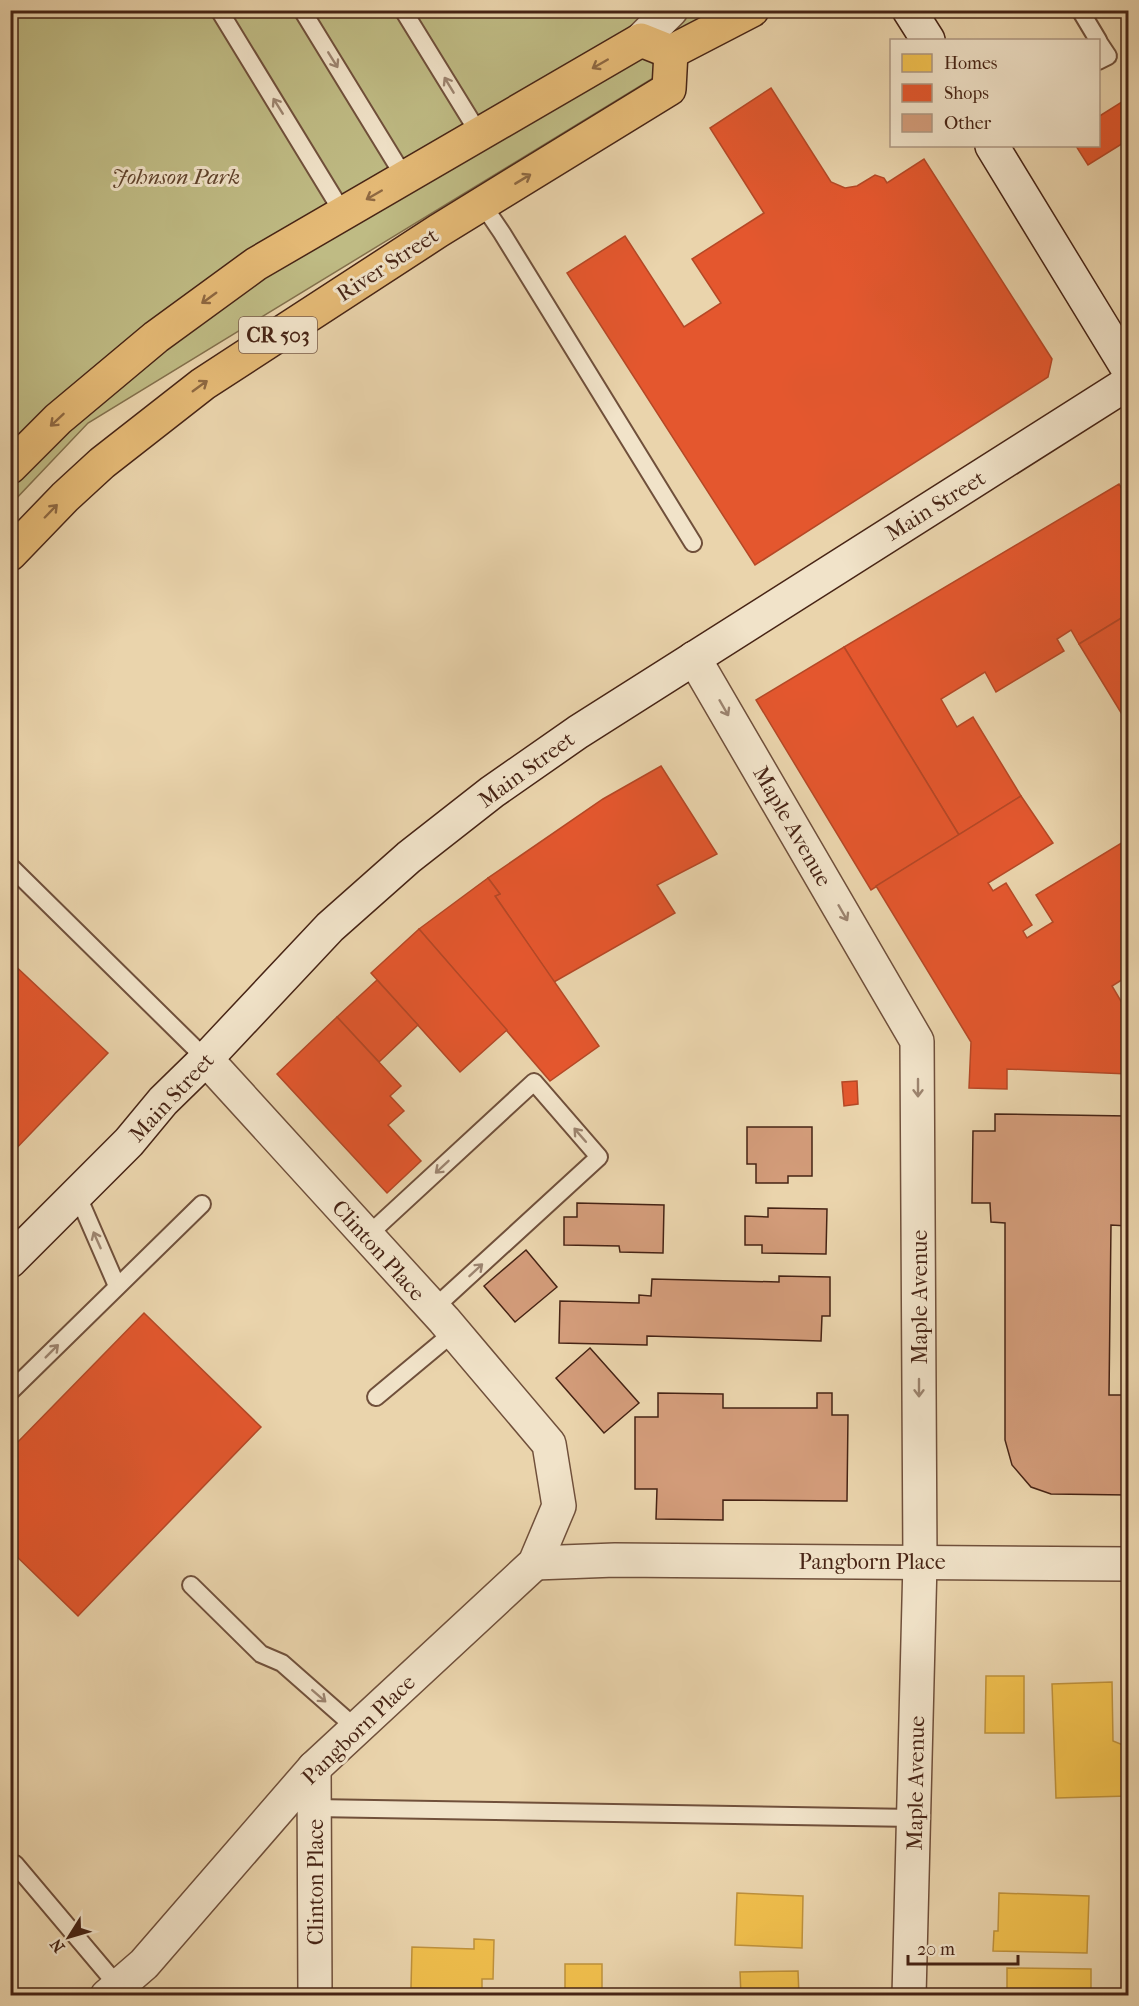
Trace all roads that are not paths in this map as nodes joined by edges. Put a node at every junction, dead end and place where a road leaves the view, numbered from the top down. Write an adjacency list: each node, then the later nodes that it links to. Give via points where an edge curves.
1 (219, 10): 18 (lane, one-way to 1)
2 (302, 10): 16 (lane, one-way to 16)
3 (404, 10): 14 (lane, one-way to 3)
4 (671, 10): 10 (street)
5 (752, 10): 12 (main road)
6 (909, 10): 8 (street)
7 (1080, 10): 9 (lane)
8 (927, 39)
9 (1097, 39)
10 (641, 40): 12 (main road); 14 (main road, one-way to 14)
11 (1100, 44): 13 (lane, via 1108,56)
12 (671, 52): 17 (main road, River Street / CR 503, one-way to 12, via 669,89)
13 (1100, 61)
14 (480, 135): 16 (main road)
15 (993, 147): 19 (street)
16 (405, 178): 18 (main road, one-way to 18)
17 (483, 205): 22 (lane); 23 (main road, River Street / CR 503, one-way to 17, via 95,470 194,390)
18 (344, 213): 21 (main road, one-way to 21, via 256,264 156,337 58,419)
19 (1128, 369)
20 (1128, 383): 24 (street, Main Street)
21 (10, 467)
22 (693, 543)
23 (10, 554)
24 (694, 658): 26 (street, Main Street, via 492,792 409,857 330,927); 36 (street, Maple Avenue, one-way to 36, via 917,1041)
25 (10, 866): 26 (lane)
26 (206, 1059): 27 (street, Main Street); 29 (street, Clinton Place)
27 (77, 1194): 30 (street, Main Street); 31 (lane, one-way to 27)
28 (202, 1204): 31 (lane)
29 (367, 1236): 32 (street, Clinton Place); 32 (lane, one-way to 29, via 599,1157 534,1082)
30 (10, 1261)
31 (117, 1286): 33 (lane, one-way to 31)
32 (444, 1321): 34 (lane); 35 (street, Clinton Place)
33 (10, 1392)
34 (376, 1398)
35 (549, 1444): 37 (street, Pangborn Place, via 559,1506)
36 (920, 1562): 37 (street, Pangborn Place); 38 (street, Pangborn Place); 43 (street, Maple Avenue)
37 (535, 1563): 40 (street, Pangborn Place)
38 (1128, 1564)
39 (191, 1585): 40 (lane, one-way to 40, via 261,1654 282,1663)
40 (357, 1729): 41 (street, Pangborn Place)
41 (314, 1768): 42 (street, Clinton Place); 45 (street, Pangborn Place, via 144,1964)
42 (314, 1808): 43 (lane); 46 (street, Clinton Place)
43 (914, 1818): 47 (street, Maple Avenue)
44 (12, 1867): 45 (lane)
45 (112, 1991)
46 (315, 1995)
47 (909, 1995)

